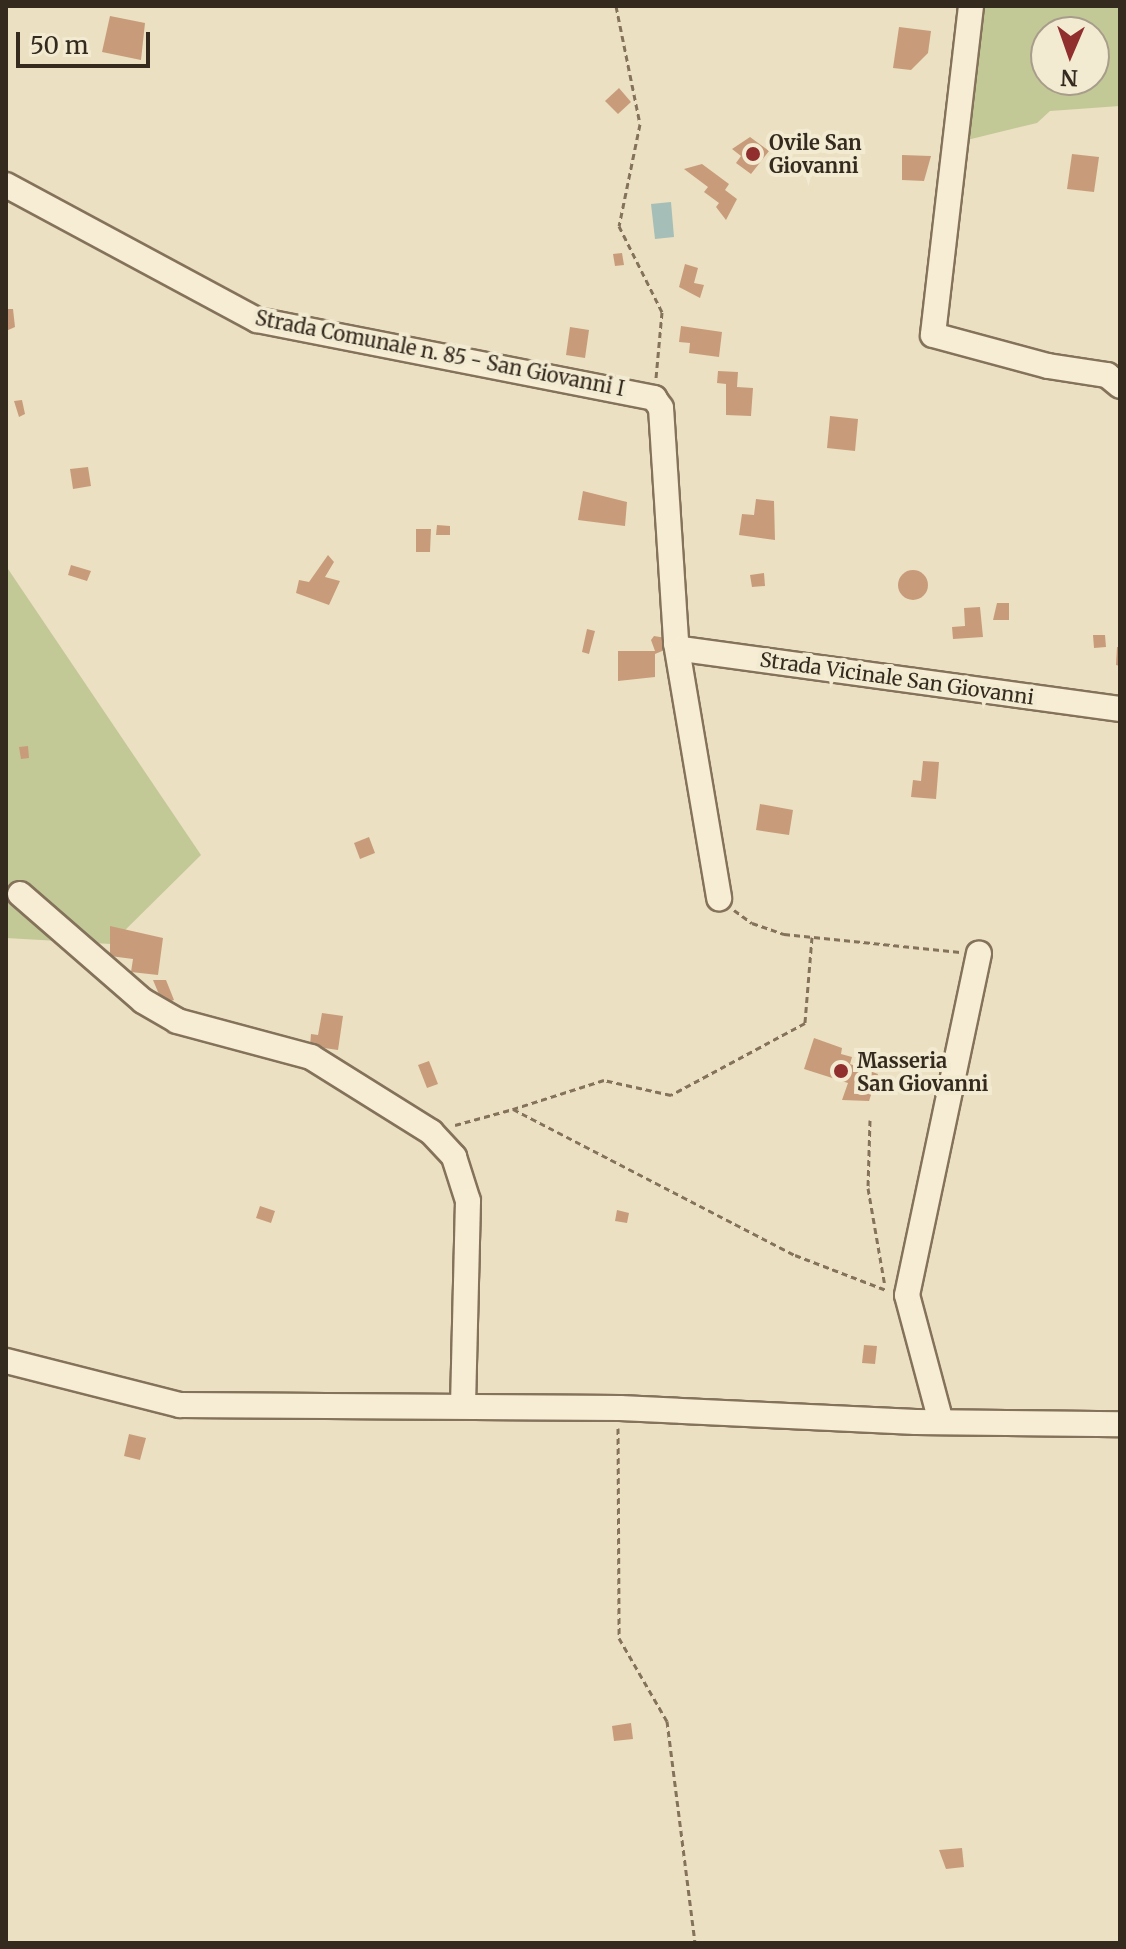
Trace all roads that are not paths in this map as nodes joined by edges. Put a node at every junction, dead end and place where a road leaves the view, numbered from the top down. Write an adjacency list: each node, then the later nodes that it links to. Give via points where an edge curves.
1 (971, 6): 3 (street, via 933,335 1048,366 1107,375)
2 (6, 185): 4 (street, Strada Comunale n. 85 - San Giovanni I, via 257,320 654,398 661,408)
3 (1120, 386)
4 (676, 643): 5 (street, Strada Vicinale San Giovanni, via 682,649); 7 (street)
5 (1120, 709)
6 (20, 894): 10 (street, via 143,1001 177,1021 311,1057 431,1132 454,1157 468,1201)
7 (719, 898)
8 (979, 953): 11 (street, via 907,1295)
9 (6, 1361): 10 (street, via 180,1405)
10 (463, 1406): 11 (street)
11 (941, 1422): 12 (street)
12 (1120, 1424)

